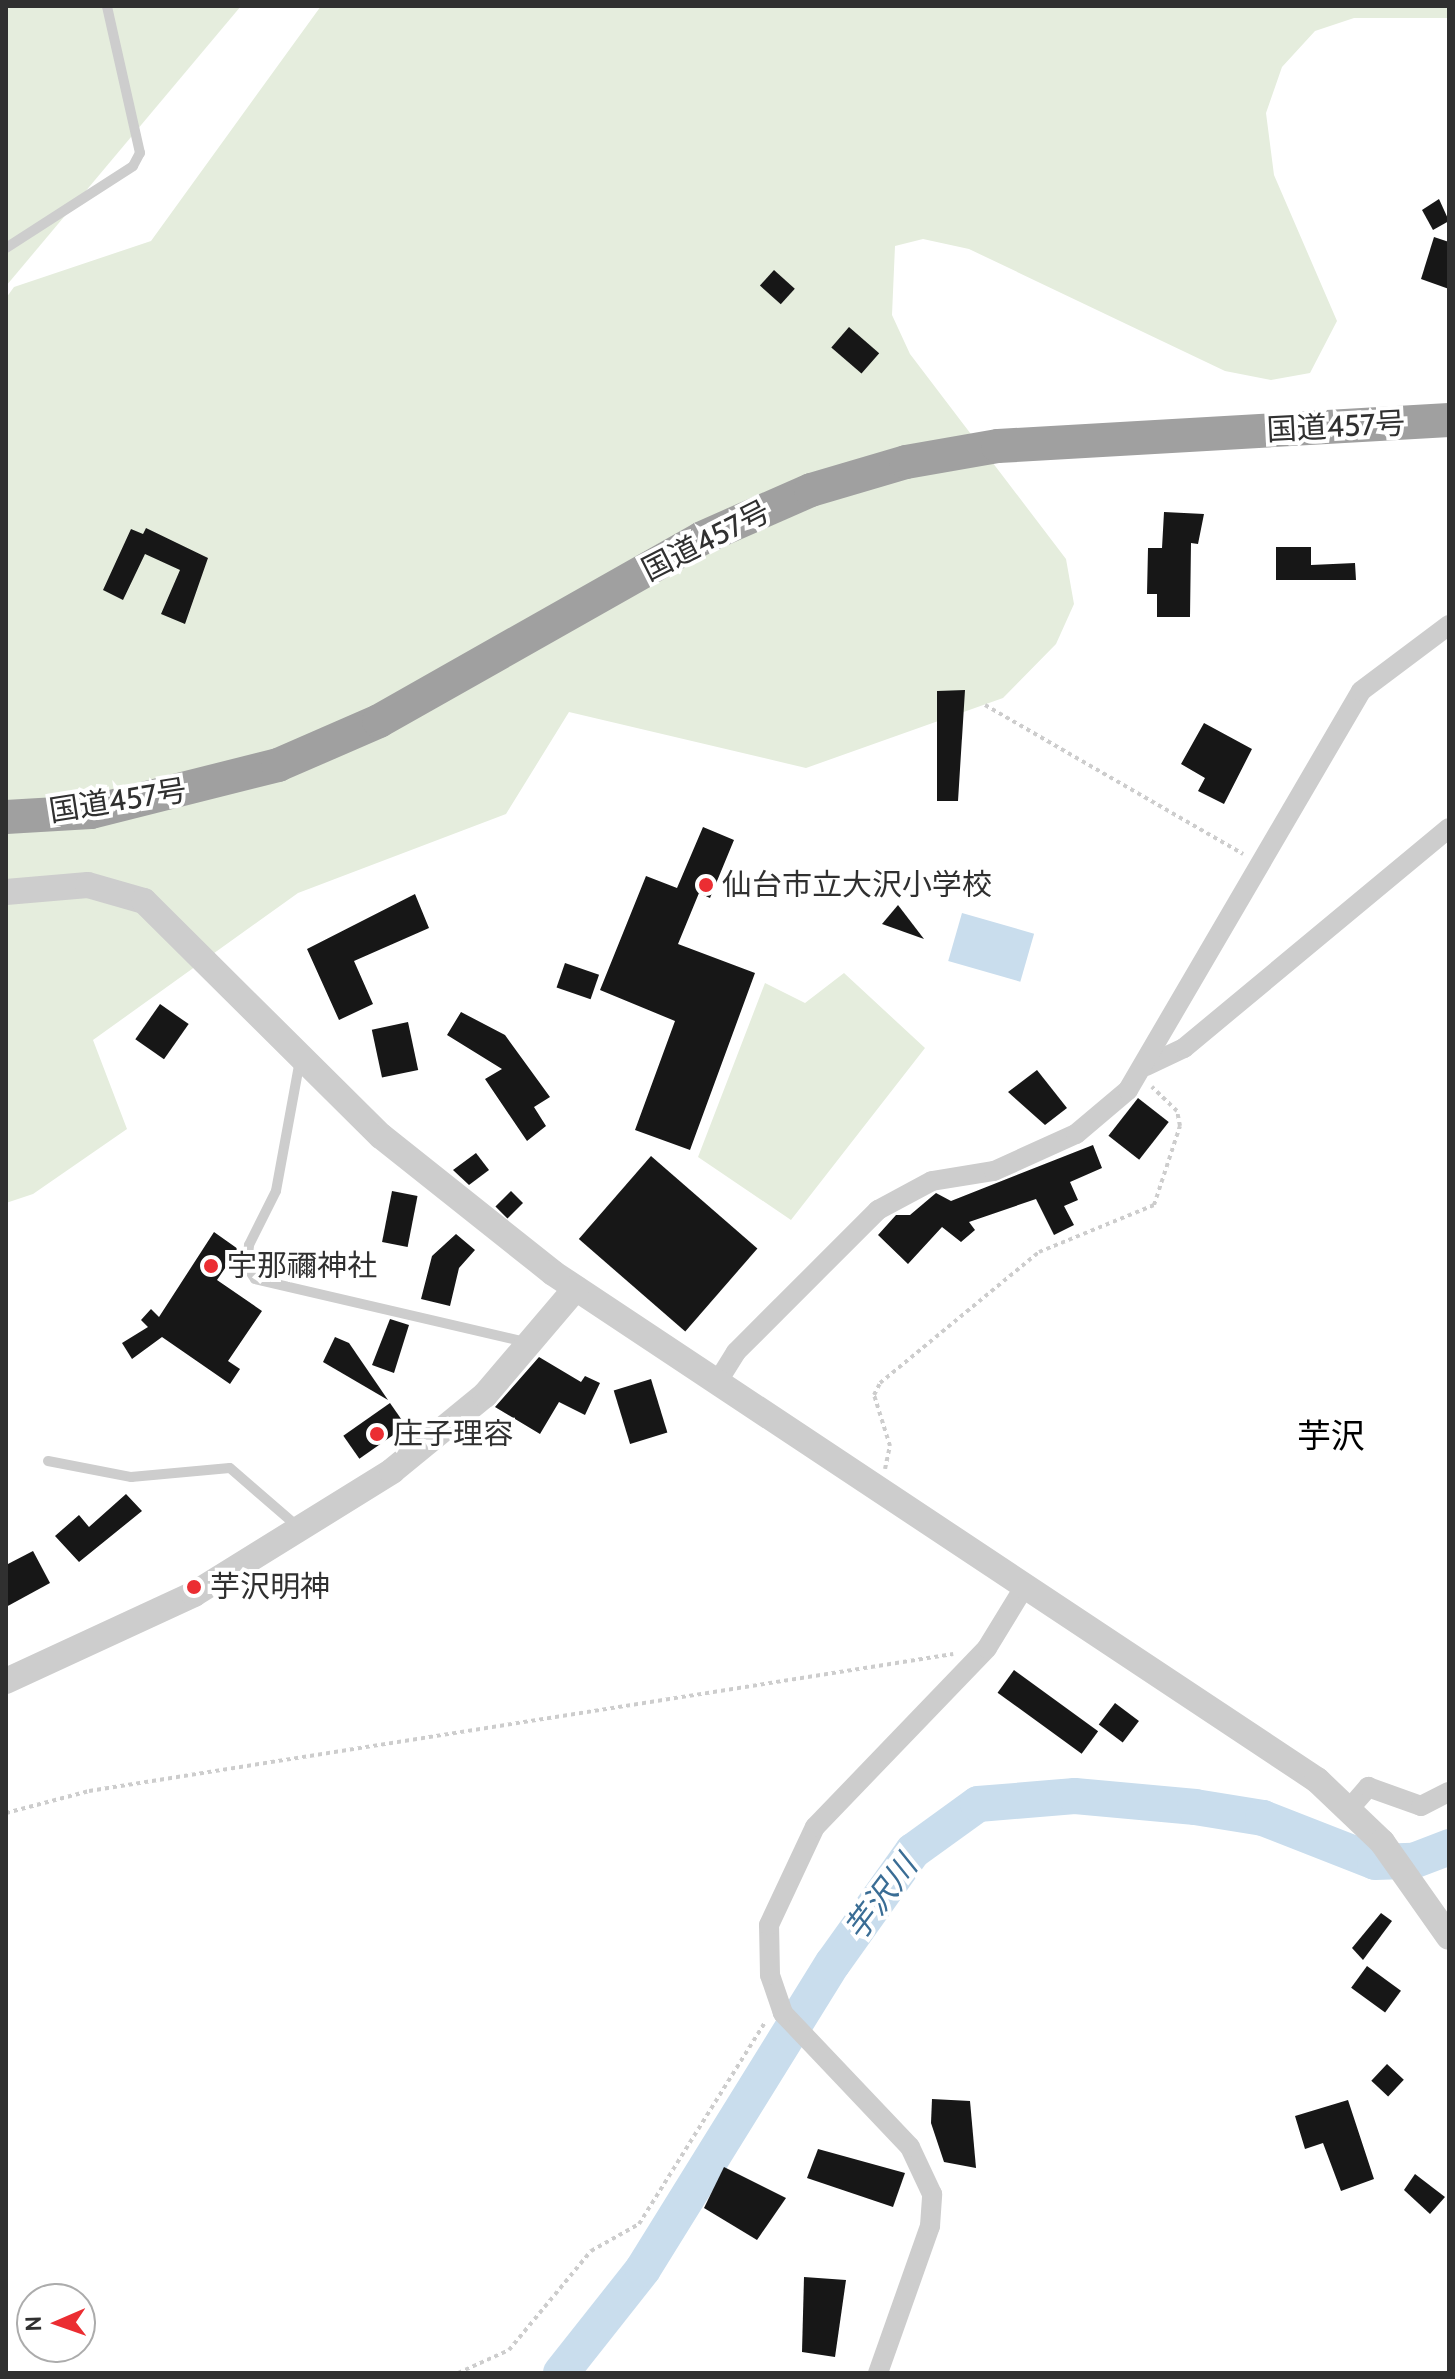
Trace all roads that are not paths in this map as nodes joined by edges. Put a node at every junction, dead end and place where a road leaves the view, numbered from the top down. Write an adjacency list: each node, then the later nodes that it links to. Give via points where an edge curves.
1 (107, 6): 2 (lane, via 140,153 133,166)
2 (6, 248)
3 (1449, 420): 5 (highway, 国道457号, via 998,446 906,462 811,490 702,538 379,721 278,765 91,812)
4 (1449, 625): 9 (street, via 1361,691)
5 (6, 817)
6 (1449, 828): 9 (street, via 1184,1048)
7 (6, 892): 8 (street, via 88,885 144,901)
8 (301, 1060): 10 (street, via 381,1136); 11 (lane, via 276,1191 249,1245 247,1267 255,1279)
9 (1146, 1066): 12 (street, via 1103,1115 1076,1134 994,1171 932,1181 878,1210 736,1352)
10 (576, 1288): 11 (street); 12 (street)
11 (531, 1343): 14 (street, via 440,1438)
12 (718, 1381): 15 (street)
13 (48, 1461): 14 (lane, via 131,1477 230,1468)
14 (301, 1530): 16 (street, via 140,1623)
15 (1023, 1589): 18 (street, via 1264,1742); 20 (street, via 987,1648 815,1827 769,1925 780,2008 910,2147 932,2194 930,2226)
16 (6, 1681)
17 (1449, 1792): 18 (street, via 1421,1806 1368,1787)
18 (1350, 1808): 19 (street, via 1415,1883)
19 (1449, 1937)
20 (878, 2373)

